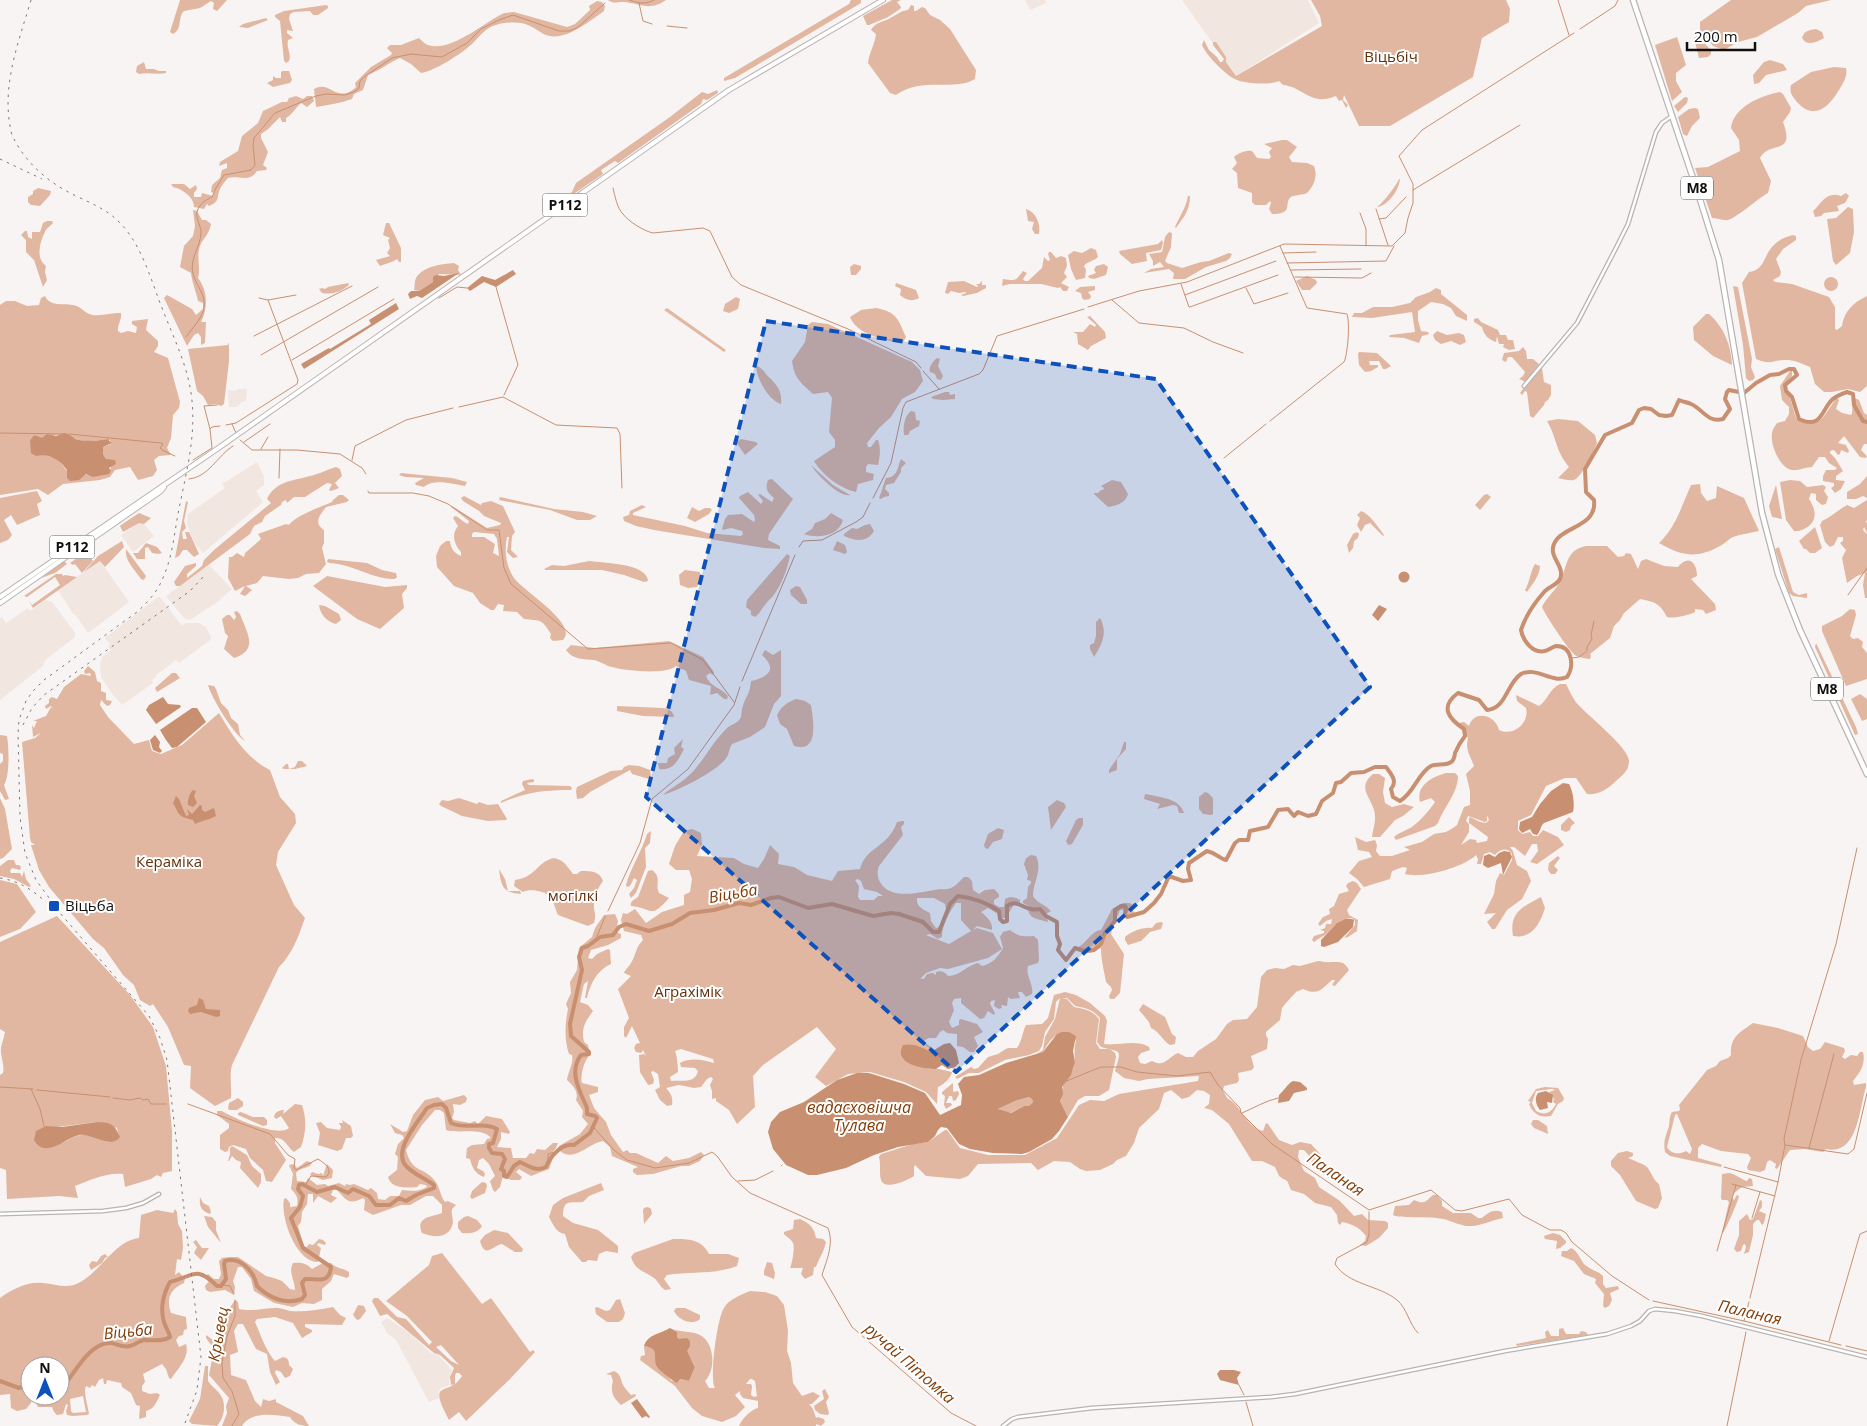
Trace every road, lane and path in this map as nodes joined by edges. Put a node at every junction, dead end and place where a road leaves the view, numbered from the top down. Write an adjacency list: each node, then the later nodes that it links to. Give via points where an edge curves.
1 (883, 0): 5 (main road, Р112, via 729,90)
2 (1633, 0): 3 (highway, М8)
3 (1672, 116): 4 (street, via 1656,132 1628,224 1577,323); 8 (highway, М8, via 1719,260 1762,513 1783,588)
4 (1524, 386)
5 (165, 485): 6 (main road, Р112); 7 (main road, Р112, via 130,514)
6 (0, 597)
7 (0, 603)
8 (1867, 774)
9 (158, 1194): 10 (street, via 143,1203 103,1211)
10 (0, 1214)
11 (1867, 1357): 12 (street, via 1702,1316 1655,1309 1631,1326 1601,1335 1505,1351 1296,1394 1092,1408 1018,1417)
12 (1003, 1426)

